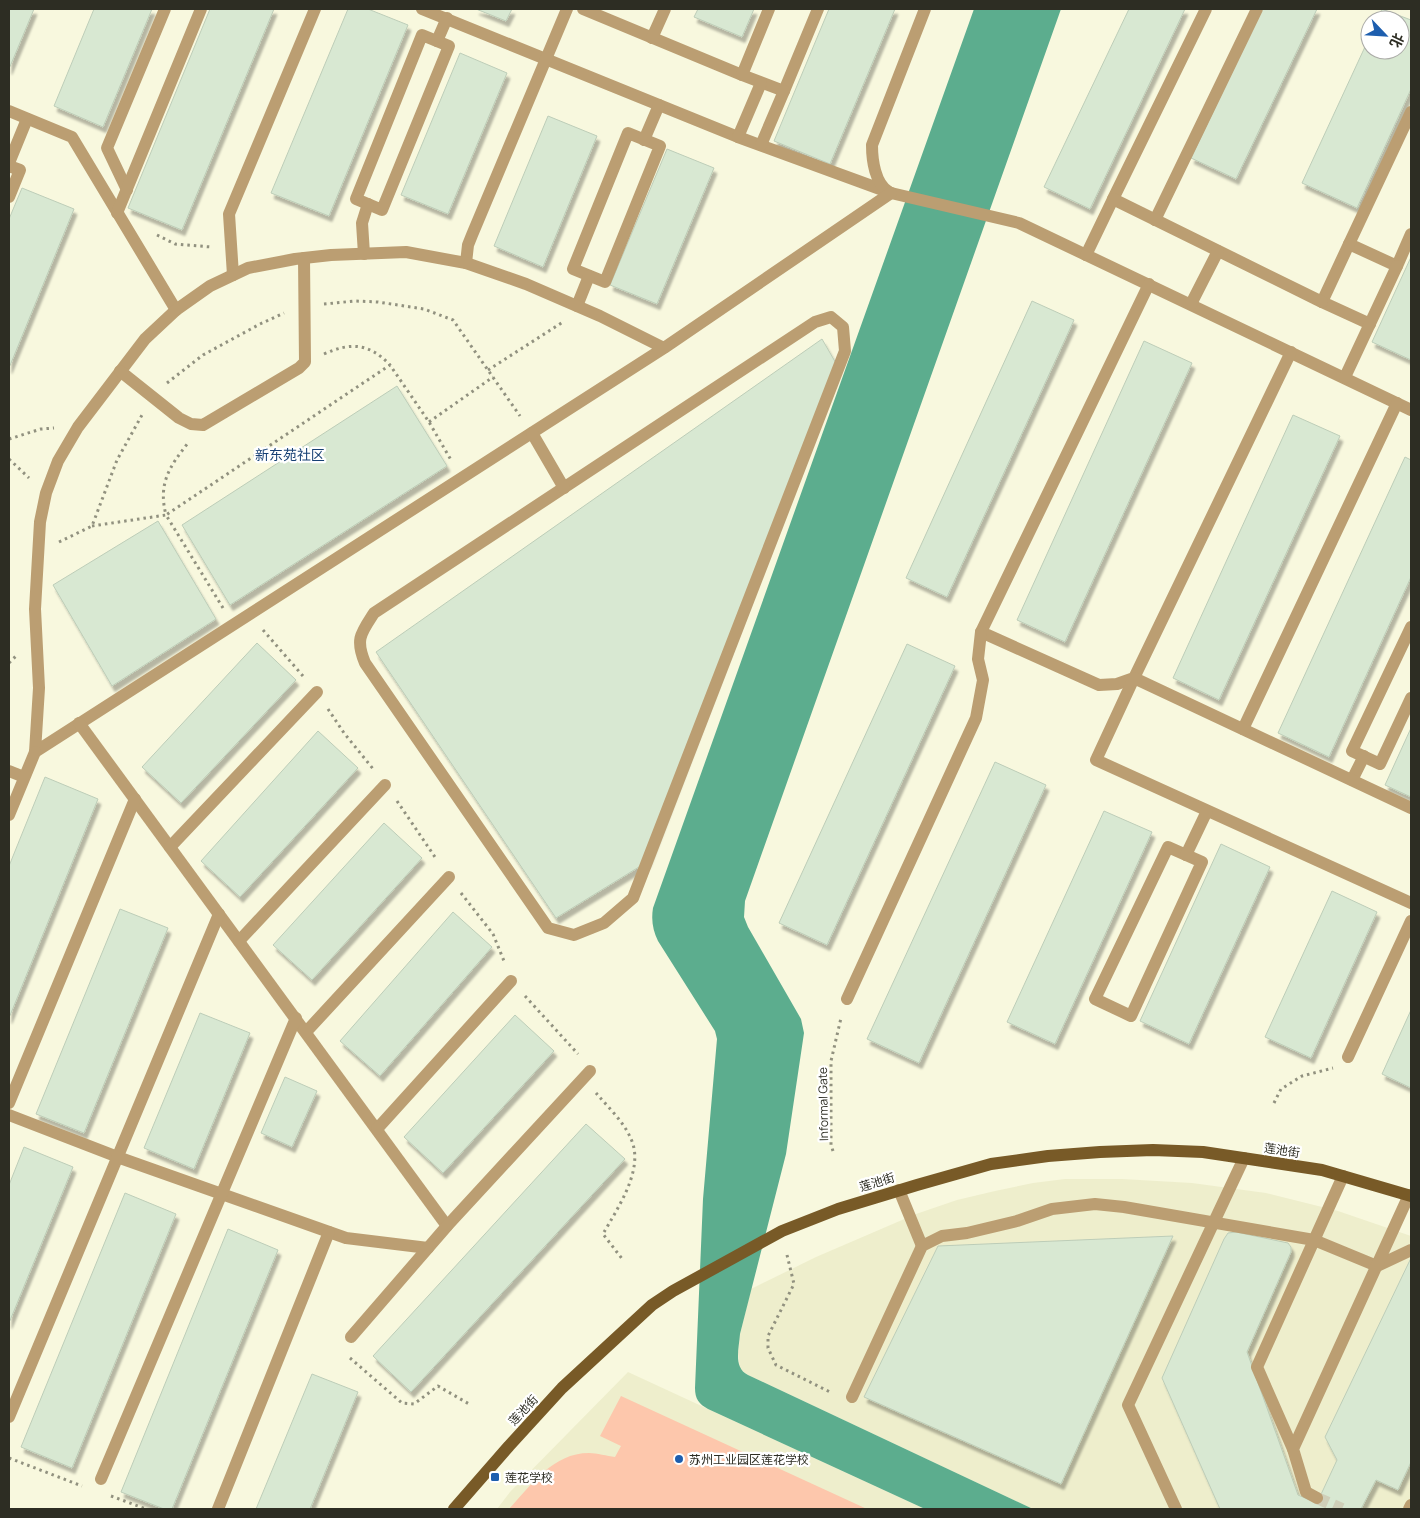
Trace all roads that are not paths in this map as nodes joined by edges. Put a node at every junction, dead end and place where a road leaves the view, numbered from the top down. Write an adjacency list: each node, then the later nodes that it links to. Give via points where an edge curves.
1 (165, 9): 28 (street, via 107,148)
2 (202, 9): 28 (street)
3 (315, 9): 43 (street, via 230,214)
4 (422, 9): 13 (street)
5 (567, 9): 16 (street)
6 (583, 9): 14 (street)
7 (665, 9): 14 (street)
8 (770, 9): 17 (street)
9 (818, 9): 19 (street)
10 (925, 9): 29 (street, via 872,145 877,175 883,189)
11 (1206, 9): 31 (street)
12 (1257, 9): 34 (street)
13 (446, 18): 15 (street); 16 (street)
14 (652, 38): 17 (street)
15 (437, 41): 32 (street, via 422,35 356,199); 32 (street, via 450,46 382,210)
16 (545, 58): 20 (street); 41 (street, via 472,234)
17 (742, 75): 18 (street)
18 (762, 83): 19 (street); 24 (street)
19 (784, 91): 26 (street)
20 (659, 105): 24 (street); 25 (street)
21 (9, 111): 23 (street)
22 (1411, 112): 36 (street)
23 (27, 119): 27 (street); 33 (street, via 72,137)
24 (738, 137): 26 (street)
25 (644, 140): 44 (street, via 628,134 573,269); 44 (street, via 660,146 605,282)
26 (762, 146): 29 (street)
27 (9, 165): 30 (street, via 20,170)
28 (127, 190): 33 (street)
29 (891, 193): 39 (street, via 1019,222); 51 (street)
30 (9, 197)
31 (1113, 200): 34 (street); 39 (street)
32 (368, 204): 38 (street, via 362,223)
33 (117, 213): 49 (street)
34 (1155, 220): 37 (street)
35 (1411, 234): 42 (street)
36 (1349, 244): 42 (street); 46 (street)
37 (1218, 251): 46 (street); 47 (street)
38 (364, 254): 40 (street); 41 (street, via 406,252)
39 (1086, 255): 45 (street)
40 (304, 258): 43 (street, via 248,268); 53 (street, via 305,362 299,368 203,425 179,418)
41 (466, 263): 48 (street)
42 (1397, 266): 50 (street)
43 (233, 275): 49 (street, via 210,286)
44 (589, 276): 48 (street)
45 (1149, 284): 47 (street); 60 (street)
46 (1322, 302): 50 (street)
47 (1191, 304): 52 (street)
48 (581, 307): 51 (street)
49 (176, 310): 53 (street, via 145,339)
50 (1370, 324): 54 (street)
51 (664, 348): 57 (street)
52 (1291, 352): 54 (street); 61 (street)
53 (120, 371): 66 (street, via 78,427 58,462 46,493 40,522 36,608 39,688)
54 (1345, 378): 55 (street)
55 (1397, 403): 56 (street); 65 (street)
56 (1411, 410)
57 (532, 433): 58 (street); 64 (street)
58 (564, 488): 58 (street, via 374,613 360,633 360,651 365,663 548,928 574,936 604,923 633,898 845,350 843,328 831,317 815,322)
59 (1411, 628): 67 (street, via 1352,751)
60 (981, 632): 61 (street, via 1099,685 1117,684); 84 (street, via 978,659 983,680 976,718)
61 (1134, 678): 65 (street); 74 (street, via 1096,760)
62 (317, 692): 76 (street)
63 (1411, 698): 67 (street, via 1380,764)
64 (79, 723): 66 (street); 72 (street)
65 (1243, 729): 70 (street)
66 (35, 752): 69 (street)
67 (1364, 756): 70 (street)
68 (9, 771): 69 (street)
69 (24, 777): 75 (street)
70 (1352, 780): 73 (street)
71 (385, 784): 82 (street)
72 (135, 800): 76 (street); 89 (street)
73 (1411, 808)
74 (1207, 811): 77 (street); 79 (street)
75 (9, 815)
76 (170, 846): 80 (street)
77 (1186, 855): 77 (street, via 1202,862 1131,1016 1095,999 1168,847)
78 (449, 877): 86 (street)
79 (1411, 903)
80 (219, 914): 82 (street); 92 (street)
81 (1411, 921): 87 (street)
82 (239, 941): 85 (street)
83 (511, 981): 91 (street)
84 (847, 999)
85 (296, 1018): 86 (street); 96 (street)
86 (306, 1032): 91 (street)
87 (1348, 1057)
88 (590, 1071): 99 (street)
89 (9, 1103)
90 (9, 1115): 92 (street)
91 (377, 1129): 99 (street)
92 (116, 1157): 96 (street); 108 (street)
93 (1244, 1158): 94 (main road, 莲池街); 95 (main road, 莲池街, via 1153,1150 1048,1156 991,1164); 98 (street)
94 (1343, 1176): 97 (main road, 莲池街); 101 (street)
95 (899, 1190): 102 (street); 114 (main road, 莲池街, via 838,1209 782,1232 652,1305 562,1388)
96 (222, 1195): 100 (street); 110 (street)
97 (1410, 1196): 105 (street)
98 (1214, 1222): 101 (street); 102 (street, via 1095,1204 1052,1209 1017,1221 942,1236); 115 (street, via 1128,1405)
99 (447, 1226): 103 (street)
100 (329, 1232): 103 (street, via 346,1238); 113 (street)
101 (1314, 1240): 105 (street); 109 (street, via 1257,1367)
102 (922, 1246): 107 (street)
103 (428, 1248): 106 (street)
104 (1411, 1250): 105 (street)
105 (1377, 1266): 109 (street)
106 (351, 1337)
107 (852, 1397)
108 (9, 1417)
109 (1293, 1449): 111 (street, via 1306,1492)
110 (101, 1479)
111 (1317, 1498)
112 (1411, 1505): 116 (street)
113 (218, 1509)
114 (454, 1509)
115 (1176, 1509)
116 (1409, 1509)

